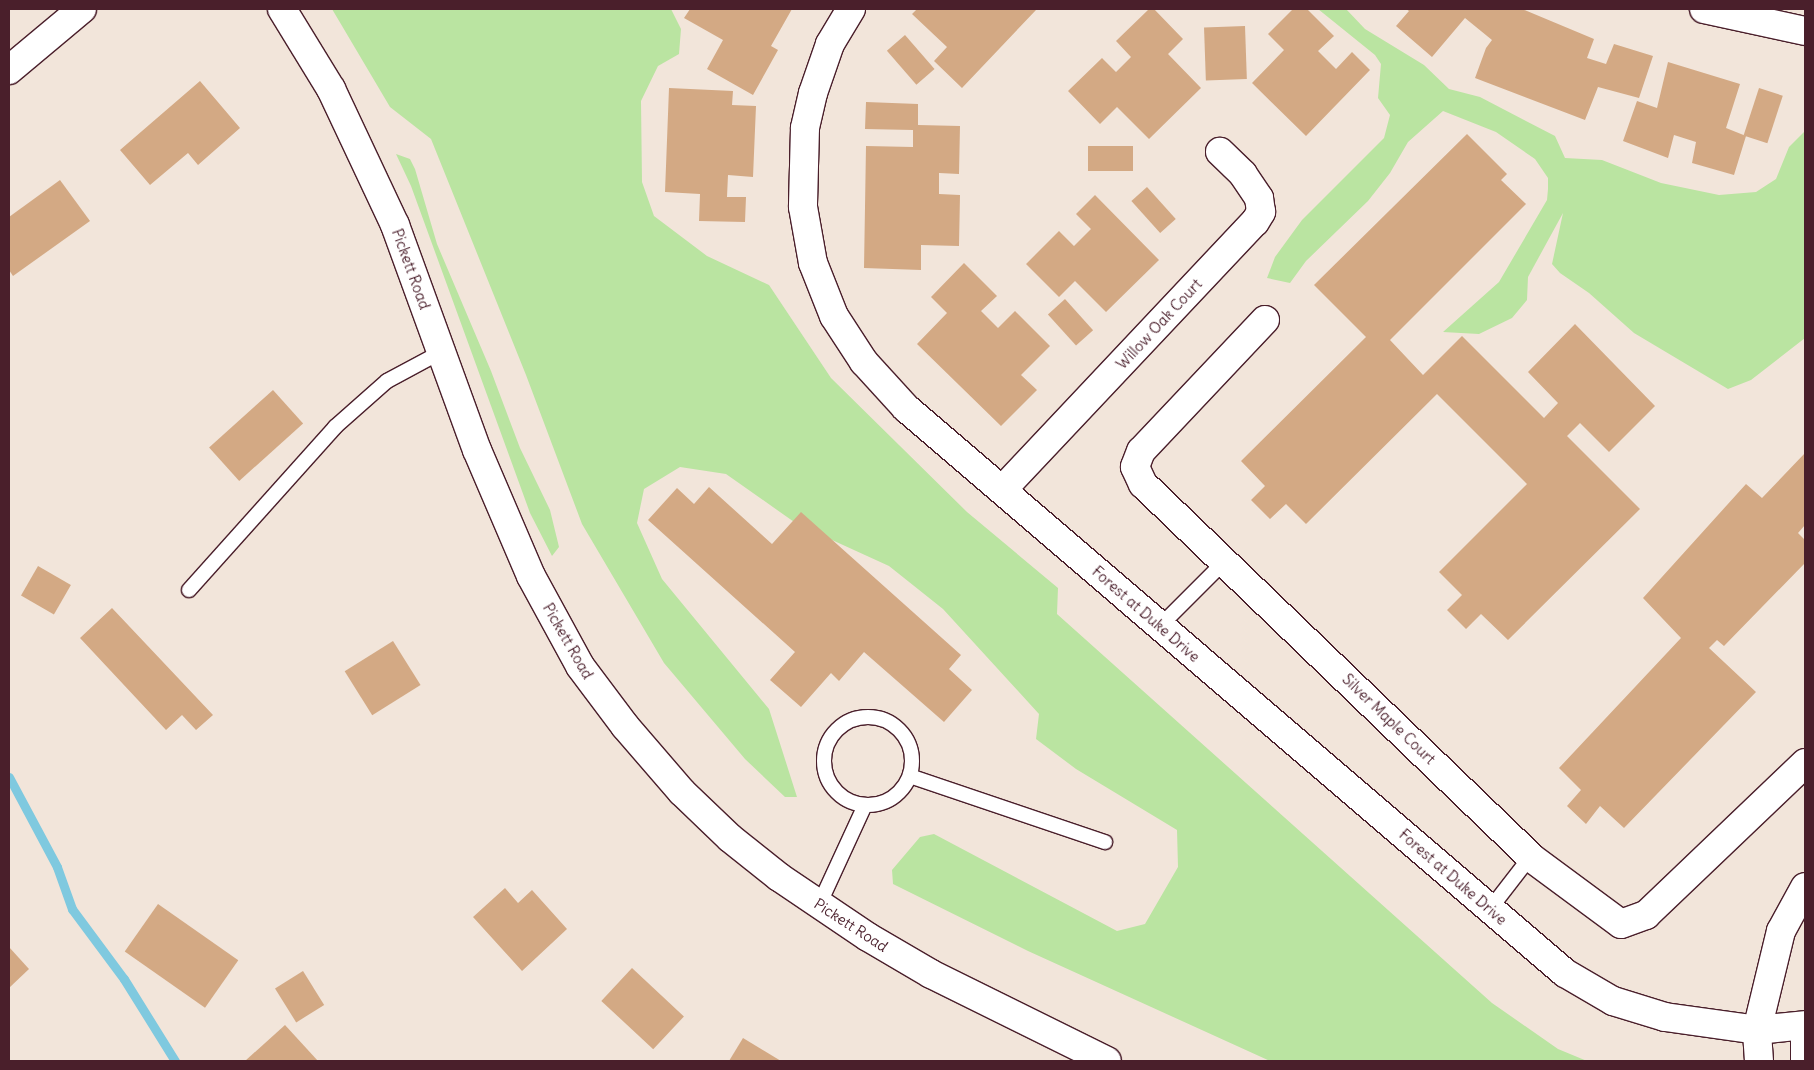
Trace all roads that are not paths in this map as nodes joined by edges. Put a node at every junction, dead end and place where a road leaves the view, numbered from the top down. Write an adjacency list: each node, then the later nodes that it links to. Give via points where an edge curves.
1 (82, 9): 6 (street)
2 (282, 9): 9 (street, Pickett Road, via 331,89 372,174 395,225)
3 (851, 9): 10 (street, Forest at Duke Drive, via 821,67 805,128 803,207 813,263 834,316 864,362 906,408)
4 (1704, 9): 5 (street)
5 (1805, 31)
6 (9, 70)
7 (1220, 152): 10 (street, Willow Oak Court, via 1243,174 1260,198 1261,212 1255,222)
8 (1265, 320): 11 (street, Silver Maple Court, via 1141,451 1136,467 1144,484)
9 (441, 352): 12 (lane, via 387,381 335,427); 20 (street, Pickett Road, via 477,450 531,576 580,666 625,726 689,798 730,838)
10 (1003, 489): 13 (street, Forest at Duke Drive)
11 (1224, 562): 13 (lane); 18 (street, Silver Maple Court)
12 (189, 590)
13 (1160, 626): 21 (street, Forest at Duke Drive)
14 (1805, 763): 18 (street, Silver Maple Court, via 1646,915 1621,924)
15 (910, 776): 16 (lane, via 893,798); 16 (lane, via 910,748 893,725 866,717 839,728 825,753 830,782 851,802); 17 (lane)
16 (865, 805): 20 (lane)
17 (1105, 842)
18 (1531, 856): 21 (lane)
19 (1805, 887): 23 (street, via 1781,931)
20 (819, 905): 25 (street, Pickett Road, via 931,974)
21 (1490, 909): 23 (street, Forest at Duke Drive, via 1565,973 1613,1001 1690,1022)
22 (1805, 1025): 23 (street, Forest at Duke Drive)
23 (1757, 1030): 26 (street)
24 (1805, 1038): 27 (street)
25 (1107, 1061)
26 (1759, 1061)
27 (1805, 1061)

